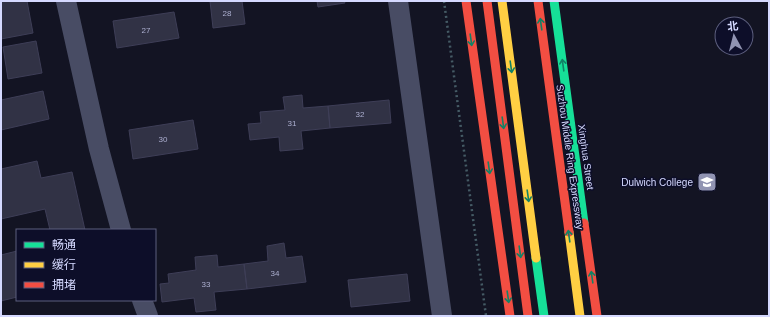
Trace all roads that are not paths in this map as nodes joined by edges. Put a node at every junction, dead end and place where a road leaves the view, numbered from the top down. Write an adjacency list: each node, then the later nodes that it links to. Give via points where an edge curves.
1 (66, 1): 8 (street, via 99,149)
2 (398, 1): 11 (street)
3 (466, 1): 12 (main road, one-way to 12)
4 (487, 1): 13 (main road, one-way to 13)
5 (502, 1): 14 (main road, one-way to 14)
6 (538, 1): 15 (main road, Suzhou Middle Ring Expressway, one-way to 6)
7 (554, 1): 16 (main road, Xinghua Street, one-way to 7)
8 (121, 229)
9 (142, 301): 10 (street)
10 (148, 316)
11 (442, 316)
12 (510, 316)
13 (528, 316)
14 (544, 316)
15 (580, 316)
16 (597, 316)

